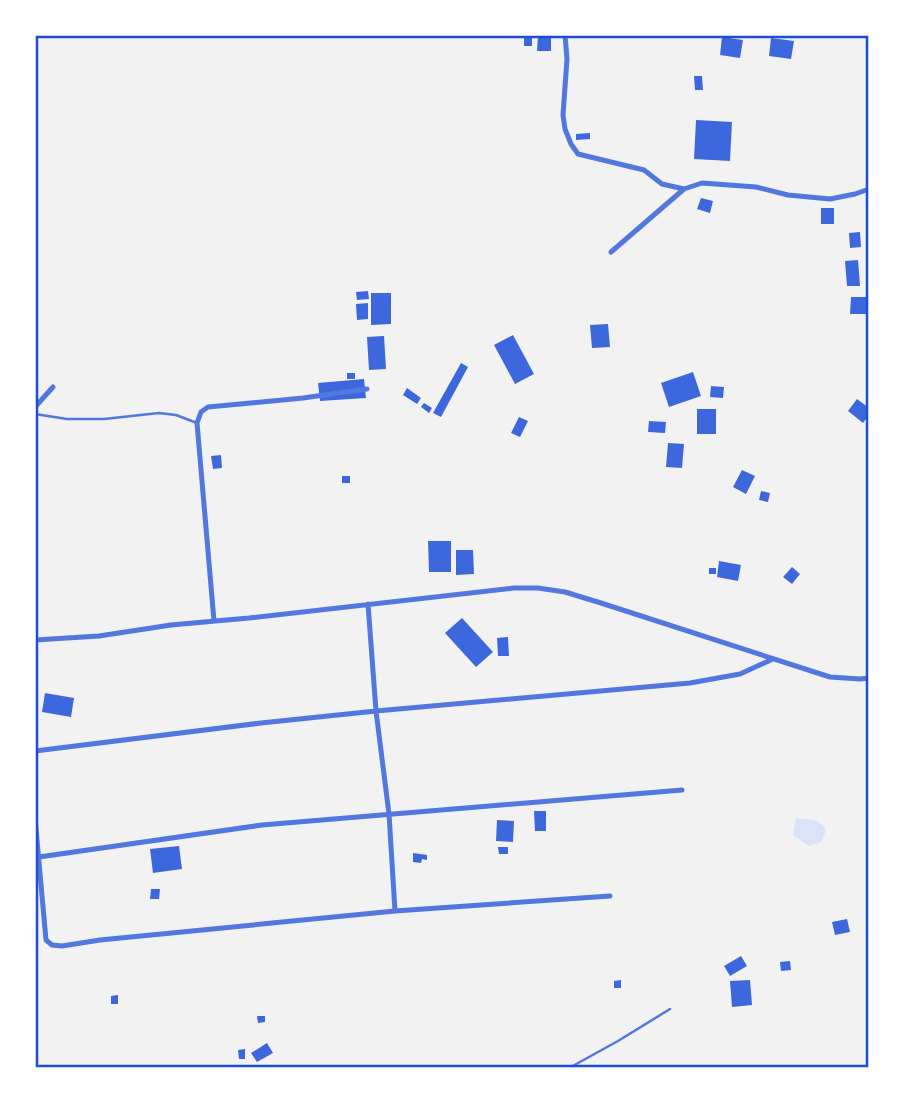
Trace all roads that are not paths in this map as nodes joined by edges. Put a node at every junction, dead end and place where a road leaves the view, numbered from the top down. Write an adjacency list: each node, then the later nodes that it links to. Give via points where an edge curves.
1 (565, 35): 2 (street, via 562,115 578,154 644,170 662,184)
2 (684, 189): 3 (street, via 702,183 721,184 831,199); 4 (street)
3 (869, 189)
4 (611, 252)
5 (53, 387): 7 (street)
6 (367, 388): 9 (street, via 208,407)
7 (35, 407)
8 (35, 414): 9 (lane, via 104,419 159,413)
9 (197, 423): 11 (street)
10 (368, 604): 11 (street); 13 (street, via 538,588 601,603); 15 (street)
11 (214, 621): 12 (street)
12 (35, 640)
13 (774, 659): 14 (street, via 830,677); 15 (street, via 740,674 690,683)
14 (869, 678)
15 (376, 711): 16 (street); 18 (street)
16 (35, 751)
17 (682, 790): 18 (street)
18 (389, 814): 20 (street, via 262,825); 22 (street)
19 (35, 818): 20 (street)
20 (39, 857): 22 (street, via 46,940 52,946)
21 (610, 896): 22 (street)
22 (396, 911)
23 (670, 1009): 24 (lane)
24 (569, 1068)

